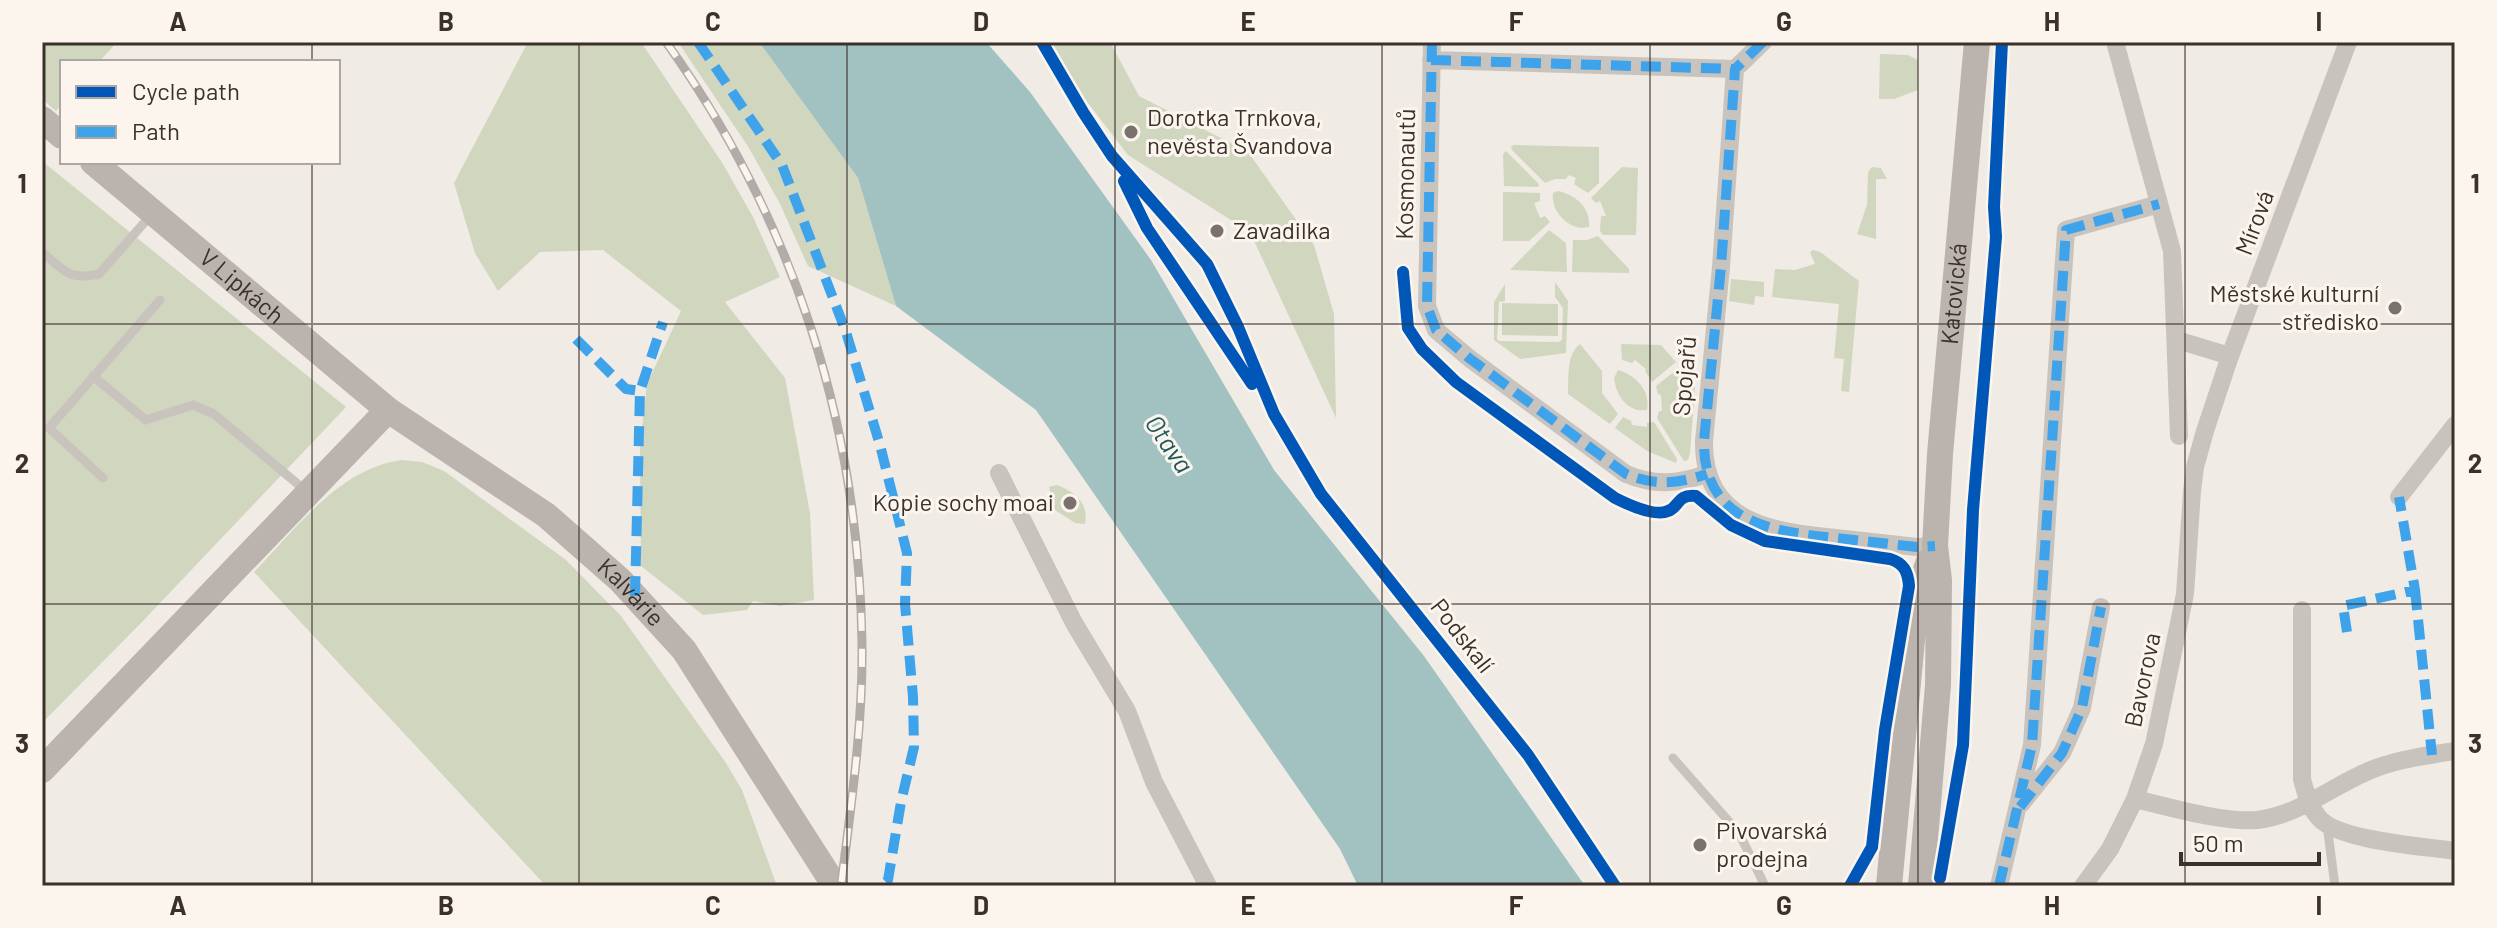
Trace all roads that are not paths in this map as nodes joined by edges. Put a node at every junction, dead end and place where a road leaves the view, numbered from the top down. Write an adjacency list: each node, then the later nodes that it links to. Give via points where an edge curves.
1 (1763, 42): 6 (street)
2 (1977, 42): 26 (street, Katovická)
3 (2115, 42): 10 (street)
4 (2348, 42): 15 (street, Mírová)
5 (1432, 51): 6 (street); 22 (street, Kosmonautů, via 1427,306 1436,330 1626,474 1664,484)
6 (1735, 69): 22 (street, Spojařů, via 1704,441)
7 (42, 119): 8 (street)
8 (60, 134)
9 (95, 164): 11 (street, V Lipkách)
10 (2159, 204): 14 (street, via 2172,251); 34 (street, via 2066,230 2032,745)
11 (154, 213): 12 (lane, via 99,274 71,275); 17 (street, V Lipkách)
12 (42, 252)
13 (160, 300): 16 (lane)
14 (2177, 340): 15 (street); 19 (street)
15 (2230, 356): 20 (street, Mírová)
16 (93, 376): 23 (lane, via 49,428); 24 (lane, via 146,420 193,405 214,414)
17 (388, 410): 24 (street); 37 (street, Kalvárie, via 546,515 620,580 684,650)
18 (2455, 425): 25 (street)
19 (2179, 436)
20 (2195, 467): 32 (street, Bavorova, via 2185,594 2154,744)
21 (999, 473): 38 (street, via 1074,623 1127,711 1154,782)
22 (1707, 474): 26 (street, via 1732,510 1768,528)
23 (103, 478)
24 (308, 494): 31 (street)
25 (2399, 497)
26 (1935, 546): 40 (street, Katovická, via 1922,581 1912,640); 41 (street, Katovická, via 1938,685)
27 (2101, 607): 34 (street, via 2082,708 2062,753)
28 (2302, 610): 33 (street, via 2302,779)
29 (2455, 751): 33 (street, via 2377,768)
30 (1673, 758): 39 (lane, via 1739,833)
31 (42, 770)
32 (2135, 799): 33 (street, via 2253,820 2278,817); 43 (street, Bavorova, via 2110,849)
33 (2309, 803): 35 (street)
34 (2017, 810): 42 (street)
35 (2327, 825): 36 (street, via 2354,835); 44 (lane)
36 (2455, 851)
37 (835, 886)
38 (1208, 886)
39 (1765, 886)
40 (1889, 886)
41 (1921, 886)
42 (1999, 886)
43 (2083, 886)
44 (2335, 886)

